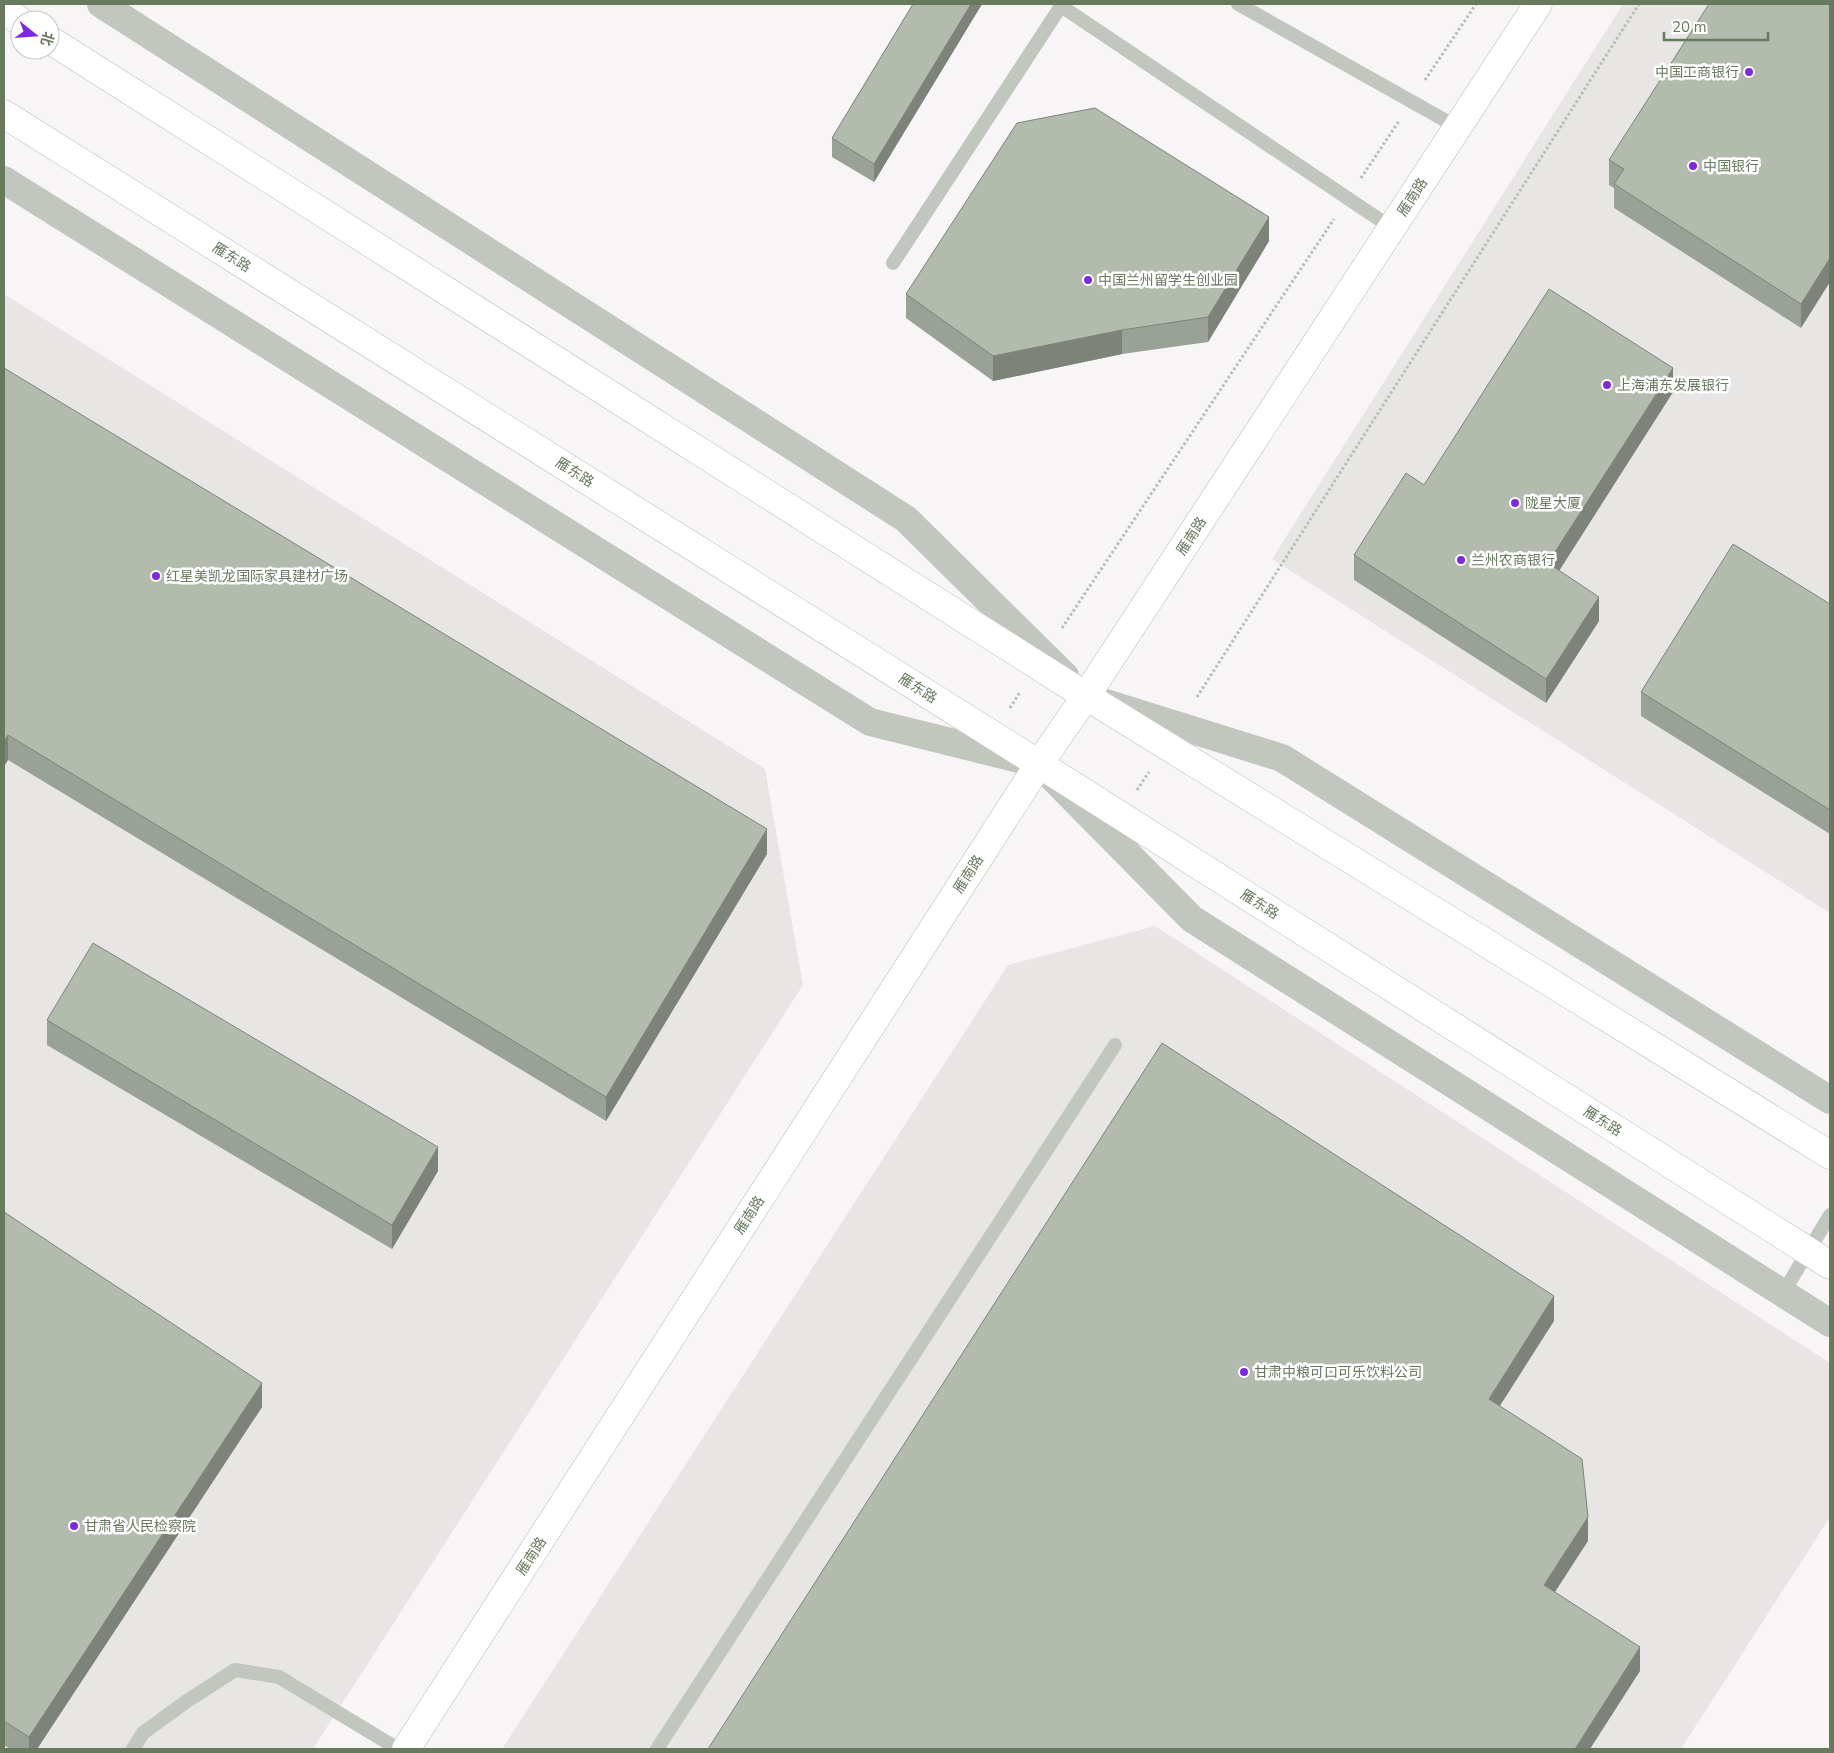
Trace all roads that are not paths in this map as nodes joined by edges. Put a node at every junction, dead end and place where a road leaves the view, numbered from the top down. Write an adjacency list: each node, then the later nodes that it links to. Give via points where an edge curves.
1 (101, 4): 10 (street, via 906,519)
2 (1238, 4): 6 (lane)
3 (1538, 4): 6 (main road, 雁南路)
4 (60, 46): 10 (main road)
5 (4, 114): 13 (main road, 雁东路)
6 (1457, 127): 8 (main road, 雁南路)
7 (4, 180): 13 (street, via 870,722)
8 (1392, 228): 9 (lane, via 1061,6); 11 (main road, 雁南路)
9 (893, 263)
10 (1041, 661): 11 (main road)
11 (1086, 696): 12 (main road); 13 (main road, 雁南路)
12 (1172, 736): 15 (street, via 1282,758); 16 (main road)
13 (1039, 764): 18 (main road, 雁东路); 19 (street, via 1192,919); 23 (main road, 雁南路)
14 (1115, 1045): 24 (lane)
15 (1830, 1100)
16 (1830, 1155)
17 (1830, 1215): 18 (lane)
18 (1819, 1258): 19 (lane)
19 (1783, 1293): 20 (street)
20 (1830, 1323)
21 (133, 1749): 22 (lane, via 143,1733 235,1670 279,1677)
22 (398, 1749)
23 (406, 1749)
24 (656, 1749)

